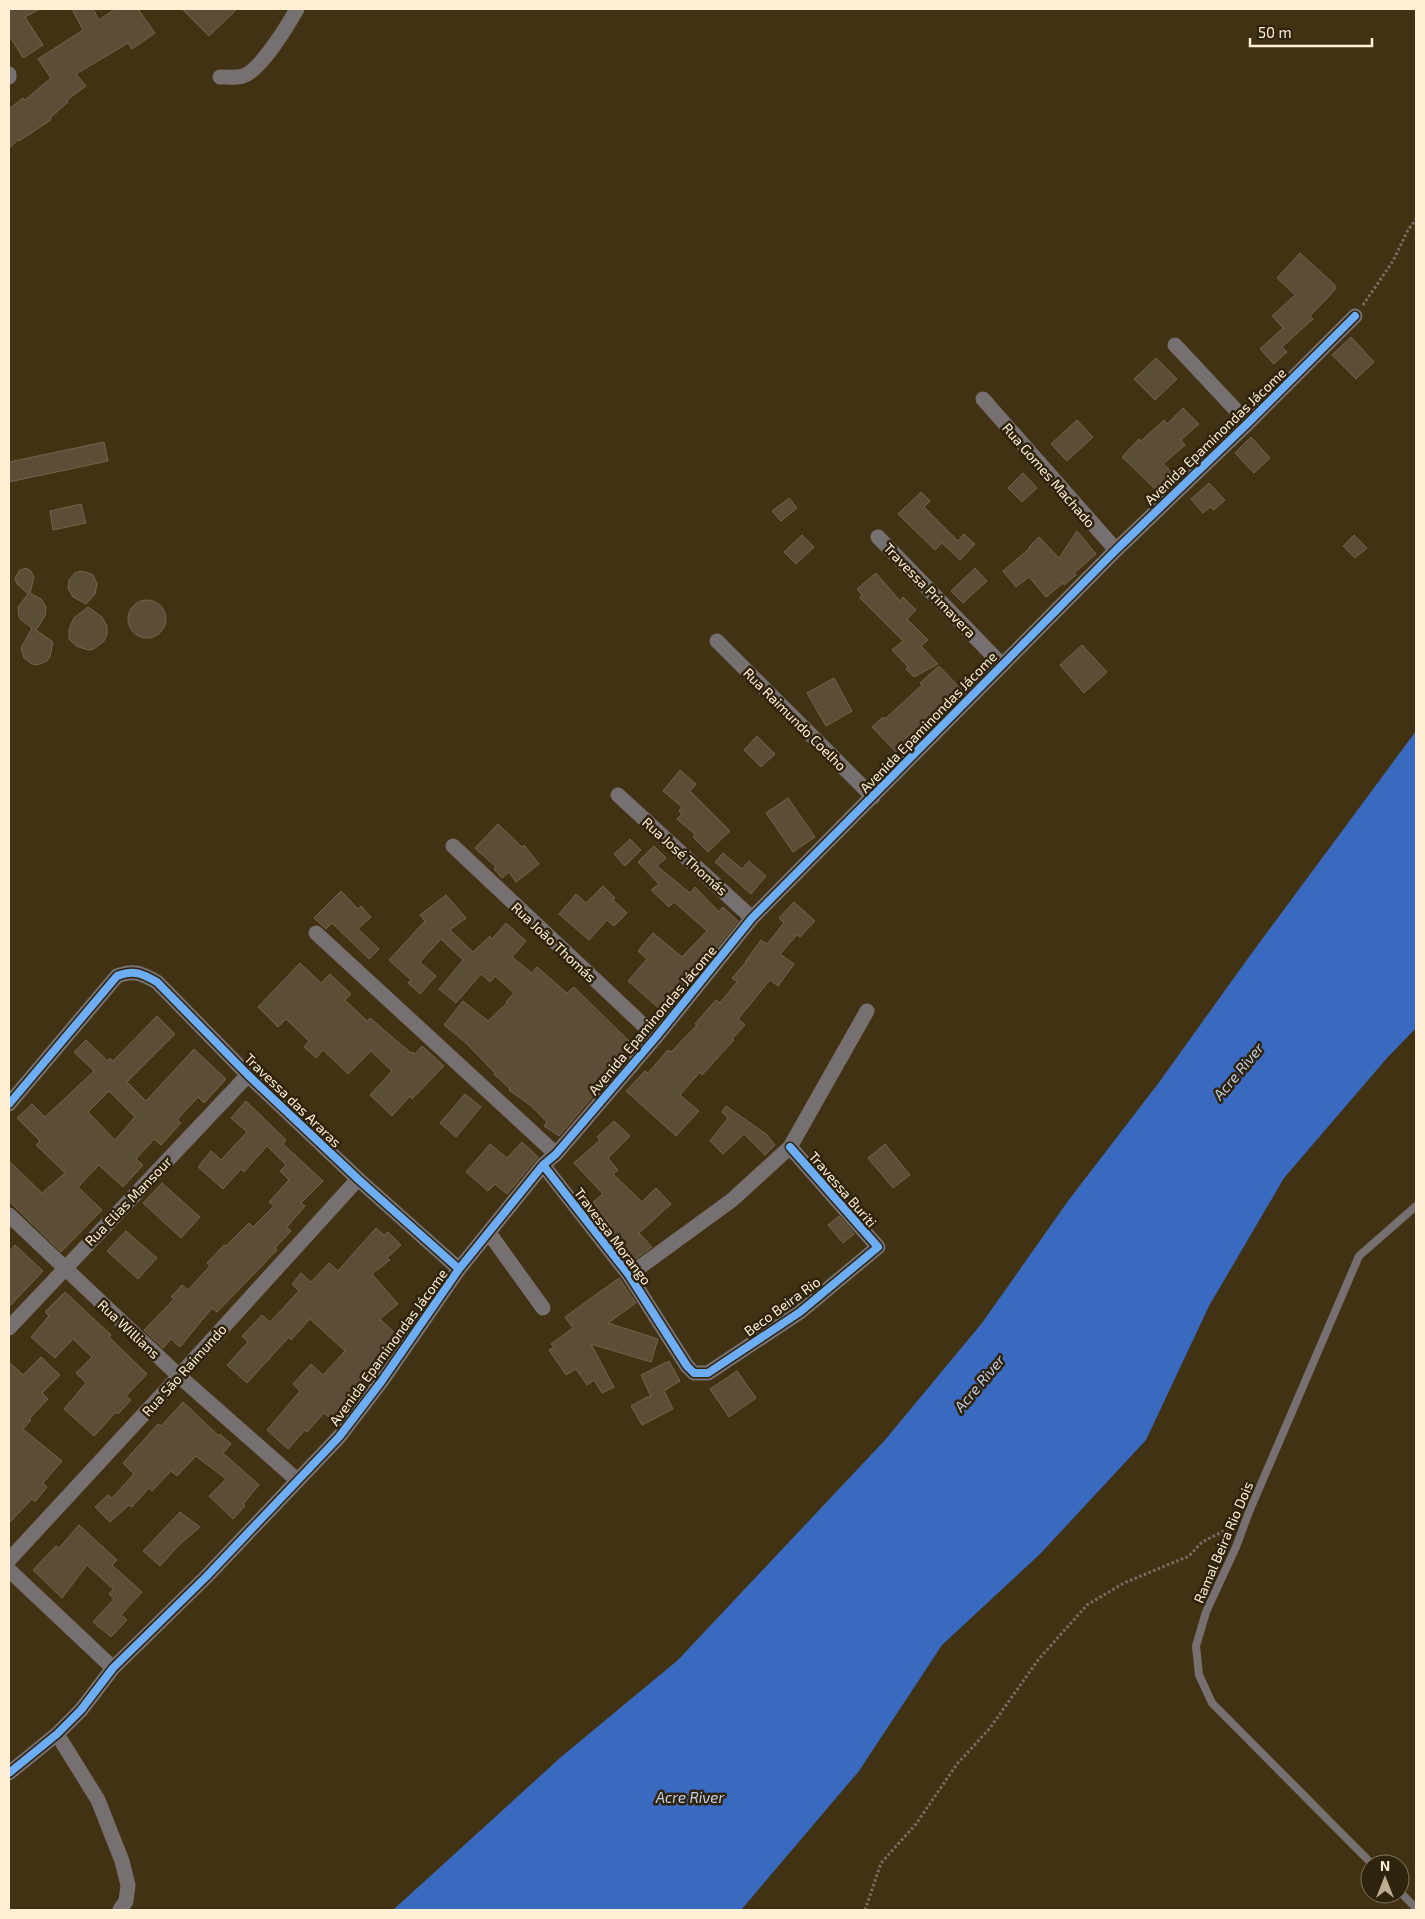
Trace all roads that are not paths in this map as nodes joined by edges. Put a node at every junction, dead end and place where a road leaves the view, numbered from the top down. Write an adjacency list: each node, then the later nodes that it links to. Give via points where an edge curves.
1 (297, 9): 2 (street, via 284,32 255,69 242,76)
2 (220, 77)
3 (1355, 316): 6 (street, Avenida Epaminondas Jácome)
4 (1175, 345): 6 (street)
5 (983, 399): 8 (street, Rua Gomes Machado)
6 (1248, 422): 8 (street, Avenida Epaminondas Jácome)
7 (878, 537): 10 (street, Travessa Primavera)
8 (1116, 550): 10 (street, Avenida Epaminondas Jácome)
9 (717, 641): 12 (street, Rua Raimundo Coelho)
10 (1002, 665): 12 (street, Avenida Epaminondas Jácome)
11 (618, 795): 14 (street, Rua José Thomás)
12 (873, 797): 14 (street, Avenida Epaminondas Jácome)
13 (452, 846): 17 (street, Rua João Thomás)
14 (752, 918): 17 (street, Avenida Epaminondas Jácome)
15 (316, 933): 21 (street)
16 (867, 1011): 20 (street, Travessa Buriti)
17 (656, 1037): 21 (street, Avenida Epaminondas Jácome)
18 (248, 1074): 19 (street, Travessa das Araras, via 157,982 140,972 127,972 118,976); 23 (street, Travessa das Araras); 28 (street, Rua Elias Mansour)
19 (9, 1104)
20 (790, 1147): 27 (street, Travessa Buriti); 30 (street, Travessa Buriti, via 732,1200)
21 (556, 1154): 22 (street, Avenida Epaminondas Jácome)
22 (544, 1165): 26 (street, Avenida Epaminondas Jácome); 30 (street, Travessa Morango)
23 (358, 1179): 29 (street, Travessa das Araras); 34 (street, Rua São Raimundo)
24 (1416, 1206): 41 (lane, Ramal Beira Rio Dois, via 1359,1256 1206,1612 1196,1646 1199,1675 1212,1703)
25 (9, 1215): 28 (street, Rua Willians)
26 (490, 1233): 29 (street, Avenida Epaminondas Jácome); 31 (street)
27 (878, 1247): 33 (street, Beco Beira Rio, via 800,1312 708,1374)
28 (64, 1268): 32 (street, Rua Elias Mansour); 34 (street, Rua Willians)
29 (459, 1269): 35 (street, Avenida Epaminondas Jácome, via 381,1382 339,1437)
30 (629, 1275): 33 (street, Travessa Morango)
31 (543, 1308)
32 (9, 1328)
33 (694, 1373)
34 (179, 1376): 35 (street, Rua Willians); 36 (street, Rua São Raimundo)
35 (298, 1480): 38 (street, Avenida Epaminondas Jácome)
36 (9, 1560)
37 (9, 1570): 38 (street)
38 (113, 1668): 39 (street, Avenida Epaminondas Jácome, via 81,1710)
39 (57, 1734): 40 (street, Avenida Epaminondas Jácome); 42 (street, via 98,1800 122,1861 128,1886 126,1901)
40 (9, 1773)
41 (1362, 1854)
42 (120, 1910)

